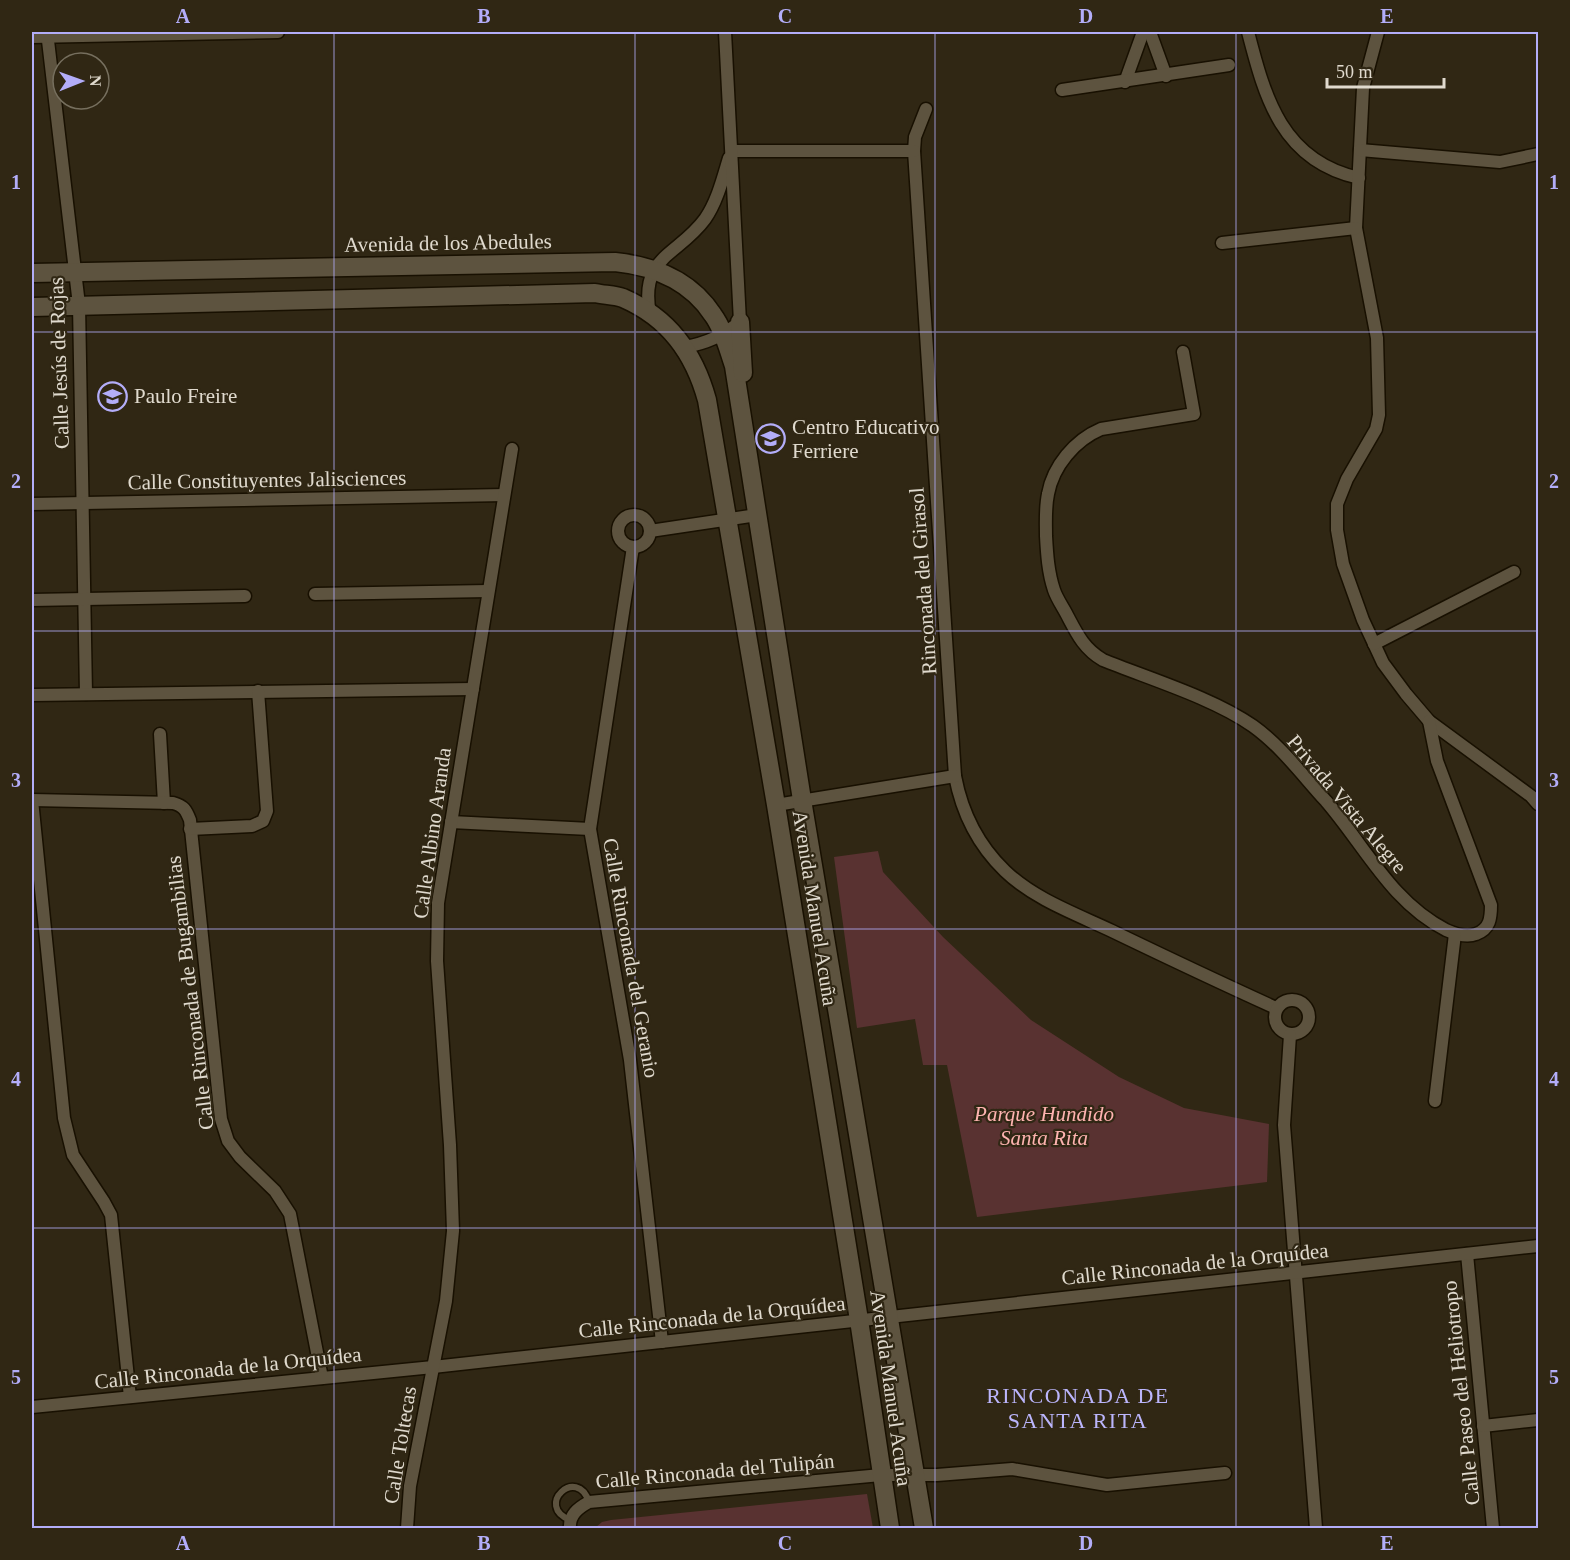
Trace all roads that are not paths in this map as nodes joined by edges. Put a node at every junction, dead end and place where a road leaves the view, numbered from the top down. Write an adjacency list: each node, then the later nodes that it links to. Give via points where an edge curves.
1 (278, 32): 7 (street)
2 (726, 32): 15 (street)
3 (1143, 32): 11 (street)
4 (1150, 32): 10 (street)
5 (1248, 32): 18 (street, via 1260,80 1288,136 1321,163 1338,173)
6 (1378, 32): 14 (street, via 1363,88)
7 (47, 34): 8 (street); 22 (street, Calle Jesús de Rojas)
8 (32, 37)
9 (1229, 65): 10 (street)
10 (1166, 76): 11 (street)
11 (1125, 82): 12 (street)
12 (1062, 90)
13 (926, 109): 16 (street, Rinconada del Girasol)
14 (1360, 150): 17 (street, via 1500,162); 18 (street)
15 (732, 151): 16 (street); 21 (street, via 706,218); 27 (street)
16 (914, 151): 53 (street, Rinconada del Girasol)
17 (1539, 154)
18 (1359, 178): 19 (street)
19 (1356, 228): 20 (street); 46 (street, via 1377,338 1379,415 1376,429 1337,504 1337,531 1343,564)
20 (1222, 243)
21 (654, 270): 22 (street, Avenida de los Abedules, via 615,262); 26 (street, via 647,296); 28 (street, Avenida de los Abedules, via 672,276 695,294 713,315)
22 (76, 272): 23 (street, Avenida de los Abedules); 24 (street, Calle Jesús de Rojas)
23 (32, 273)
24 (79, 306): 25 (street); 26 (street, via 595,293 622,297); 34 (street, Calle Jesús de Rojas)
25 (32, 307)
26 (650, 314): 29 (street, Avenida Manuel Acuña)
27 (740, 322): 28 (street); 31 (street)
28 (723, 335): 29 (street); 31 (street, Avenida de los Abedules, via 734,366)
29 (685, 347): 37 (street, Avenida Manuel Acuña, via 700,375 707,400)
30 (1183, 352): 62 (street, Privada Vista Alegre, via 1194,414 1091,433 1068,452 1055,472 1046,510 1047,558 1055,591 1081,642 1092,654 1224,708 1254,727 1328,804 1392,889 1417,912)
31 (747, 444): 36 (street, Avenida Manuel Acuña)
32 (512, 449): 33 (street, Calle Albino Aranda)
33 (504, 495): 34 (street, Calle Constituyentes Jalisciences); 41 (street, Calle Albino Aranda)
34 (82, 502): 35 (street, Calle Constituyentes Jalisciences); 44 (street, Calle Jesús de Rojas)
35 (32, 504)
36 (757, 515): 37 (street); 55 (street, Avenida Manuel Acuña)
37 (727, 518): 38 (street); 57 (street, Avenida Manuel Acuña)
38 (650, 531): 39 (street, via 645,543); 39 (street, via 642,517 626,517 618,531 625,545)
39 (633, 547): 61 (street, Calle Rinconada del Geranio)
40 (1514, 572): 46 (street)
41 (489, 591): 42 (street); 47 (street, Calle Albino Aranda)
42 (315, 594)
43 (245, 596): 44 (street)
44 (84, 599): 45 (street); 49 (street, Calle Jesús de Rojas)
45 (32, 600)
46 (1374, 644): 51 (street, via 1383,663)
47 (473, 689): 48 (street); 59 (street, Calle Albino Aranda)
48 (258, 691): 49 (street); 60 (street, Calle Rinconada de Bugambilias, via 267,811 263,821 252,826)
49 (86, 694): 50 (street)
50 (32, 695)
51 (1429, 721): 58 (street); 62 (street, via 1437,761 1491,905 1490,923 1485,930 1472,936)
52 (160, 734): 56 (street)
53 (955, 776): 55 (street); 63 (street, Rinconada del Girasol, via 960,799 982,846 1026,888)
54 (32, 800): 56 (street); 74 (street, via 64,1118 73,1155 111,1215)
55 (802, 800): 57 (street); 69 (street, Avenida Manuel Acuña)
56 (164, 803): 60 (street, Calle Rinconada de Bugambilias, via 182,806)
57 (776, 804): 70 (street, Avenida Manuel Acuña)
58 (1539, 804)
59 (451, 822): 61 (street); 72 (street, Calle Albino Aranda, via 438,903 436,961 453,1231 446,1301)
60 (190, 829): 73 (street, Calle Rinconada de Bugambilias, via 221,1119 228,1141 275,1191 290,1214)
61 (590, 829): 71 (street, Calle Rinconada del Geranio, via 630,1060)
62 (1455, 934): 65 (street)
63 (1276, 1008): 64 (street, via 1275,1020 1280,1030); 64 (street, via 1284,1001 1295,1000 1309,1014 1308,1025 1300,1033)
64 (1290, 1035): 68 (street, via 1284,1125)
65 (1435, 1101)
66 (1539, 1246): 67 (street, Calle Rinconada de la Orquídea)
67 (1467, 1254): 68 (street, Calle Rinconada de la Orquídea); 77 (street, Calle Paseo del Heliotropo)
68 (1295, 1273): 69 (street, Calle Rinconada de la Orquídea); 86 (street)
69 (889, 1317): 70 (street, Calle Rinconada de la Orquídea); 80 (street, Avenida Manuel Acuña)
70 (859, 1320): 71 (street, Calle Rinconada de la Orquídea); 79 (street, Avenida Manuel Acuña)
71 (662, 1342): 72 (street, Calle Rinconada de la Orquídea)
72 (433, 1367): 73 (street, Calle Rinconada de la Orquídea); 83 (street, Calle Toltecas, via 410,1486)
73 (322, 1378): 74 (street, Calle Rinconada de la Orquídea)
74 (130, 1397): 75 (street, Calle Rinconada de la Orquídea)
75 (32, 1407)
76 (1539, 1420): 77 (street)
77 (1483, 1426): 87 (street, Calle Paseo del Heliotropo)
78 (1225, 1473): 80 (street, Calle Rinconada del Tulipán, via 1107,1485 1012,1469)
79 (880, 1474): 80 (street, Calle Rinconada del Tulipán); 81 (street, Calle Rinconada del Tulipán); 84 (street, Avenida Manuel Acuña)
80 (915, 1475): 85 (street, Avenida Manuel Acuña)
81 (589, 1502): 82 (street, Calle Rinconada del Tulipán, via 578,1509); 82 (lane, via 580,1489 570,1487 561,1491 556,1499 557,1511)
82 (570, 1524)
83 (407, 1528)
84 (890, 1528)
85 (924, 1528)
86 (1316, 1528)
87 (1493, 1528)

